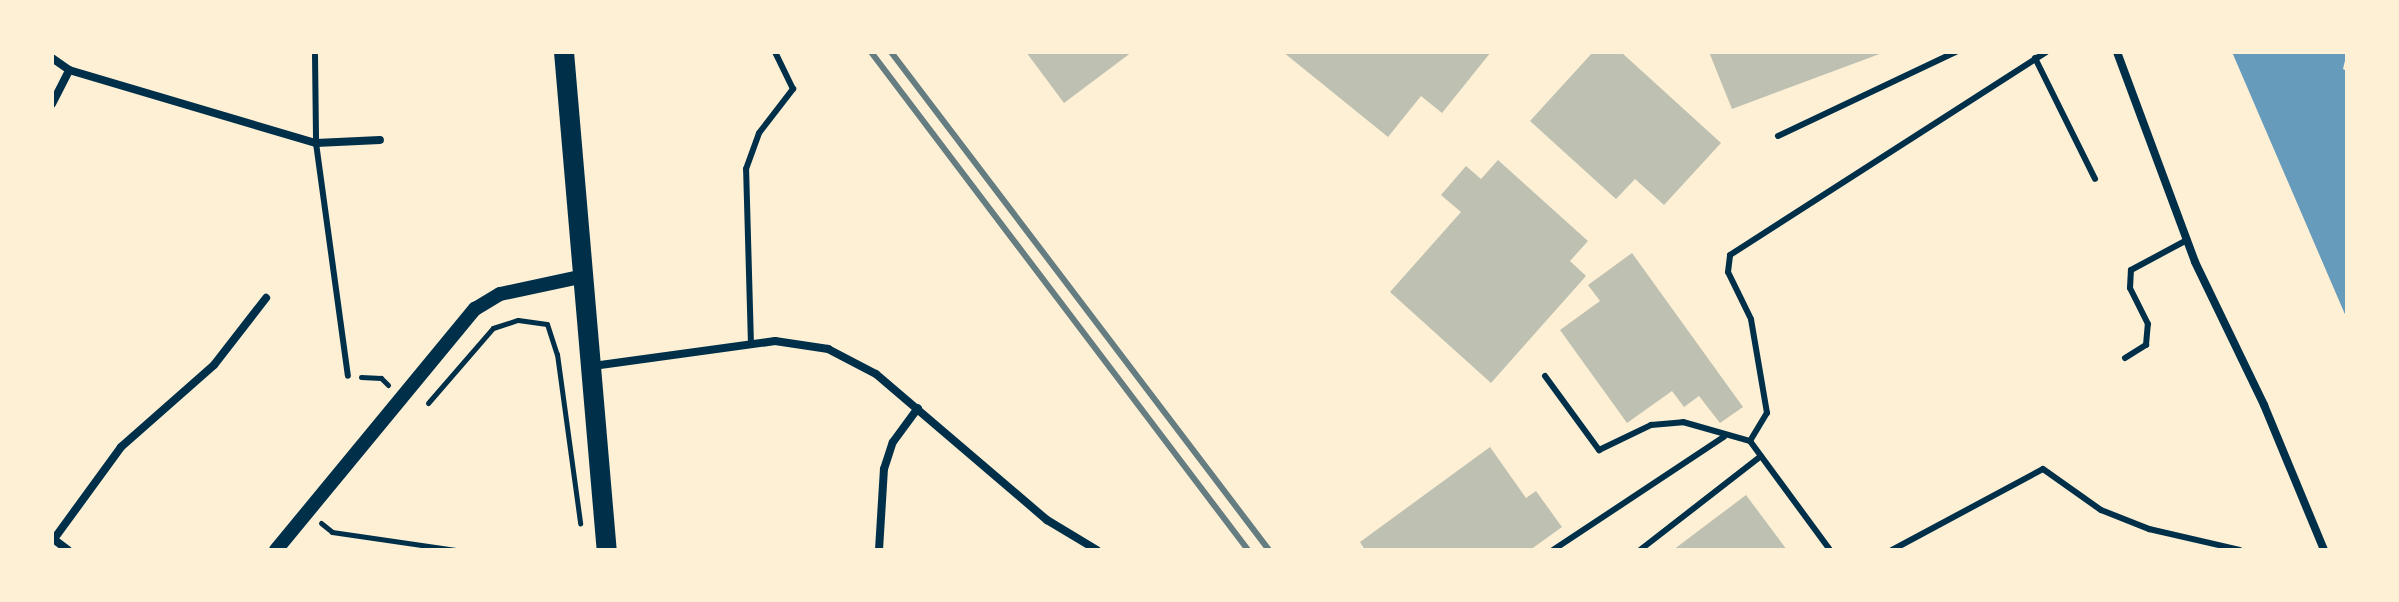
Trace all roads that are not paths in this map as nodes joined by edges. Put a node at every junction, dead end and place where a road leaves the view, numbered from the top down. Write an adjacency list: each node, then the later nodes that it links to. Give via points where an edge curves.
1 (564, 52): 16 (main road)
2 (775, 52): 18 (lane, via 793,89 759,133 746,169)
3 (1956, 52): 11 (lane)
4 (2046, 52): 8 (lane)
5 (2117, 52): 15 (street)
6 (315, 55): 13 (lane)
7 (52, 58): 9 (street)
8 (2035, 58): 14 (lane); 25 (lane, via 1730,255 1728,272 1751,319 1767,413)
9 (69, 70): 10 (street); 13 (street)
10 (52, 104)
11 (1778, 136)
12 (380, 140): 13 (street)
13 (316, 143): 21 (lane)
14 (2095, 179)
15 (2187, 240): 19 (lane, via 2131,270 2130,288 2148,324 2146,345); 38 (street)
16 (580, 277): 20 (main road); 29 (street, via 500,294 475,309)
17 (266, 298): 27 (street, via 214,365 121,447)
18 (751, 345): 20 (street); 23 (street, via 775,341 828,349 876,374)
19 (2125, 358)
20 (590, 366): 30 (main road)
21 (348, 376)
22 (1545, 376): 24 (lane, via 1599,450 1651,425 1683,422)
23 (918, 408): 31 (street, via 893,442 884,469); 32 (street, via 1047,520)
24 (1724, 437): 25 (lane); 33 (lane)
25 (1750, 441): 26 (lane)
26 (1761, 456): 34 (lane); 35 (lane)
27 (53, 538): 28 (street)
28 (68, 550)
29 (276, 550)
30 (607, 550)
31 (879, 550)
32 (1097, 550)
33 (1553, 550)
34 (1640, 550)
35 (1830, 550)
36 (1892, 550): 37 (lane, via 2043,469 2101,510 2149,529)
37 (2240, 550)
38 (2324, 550)

